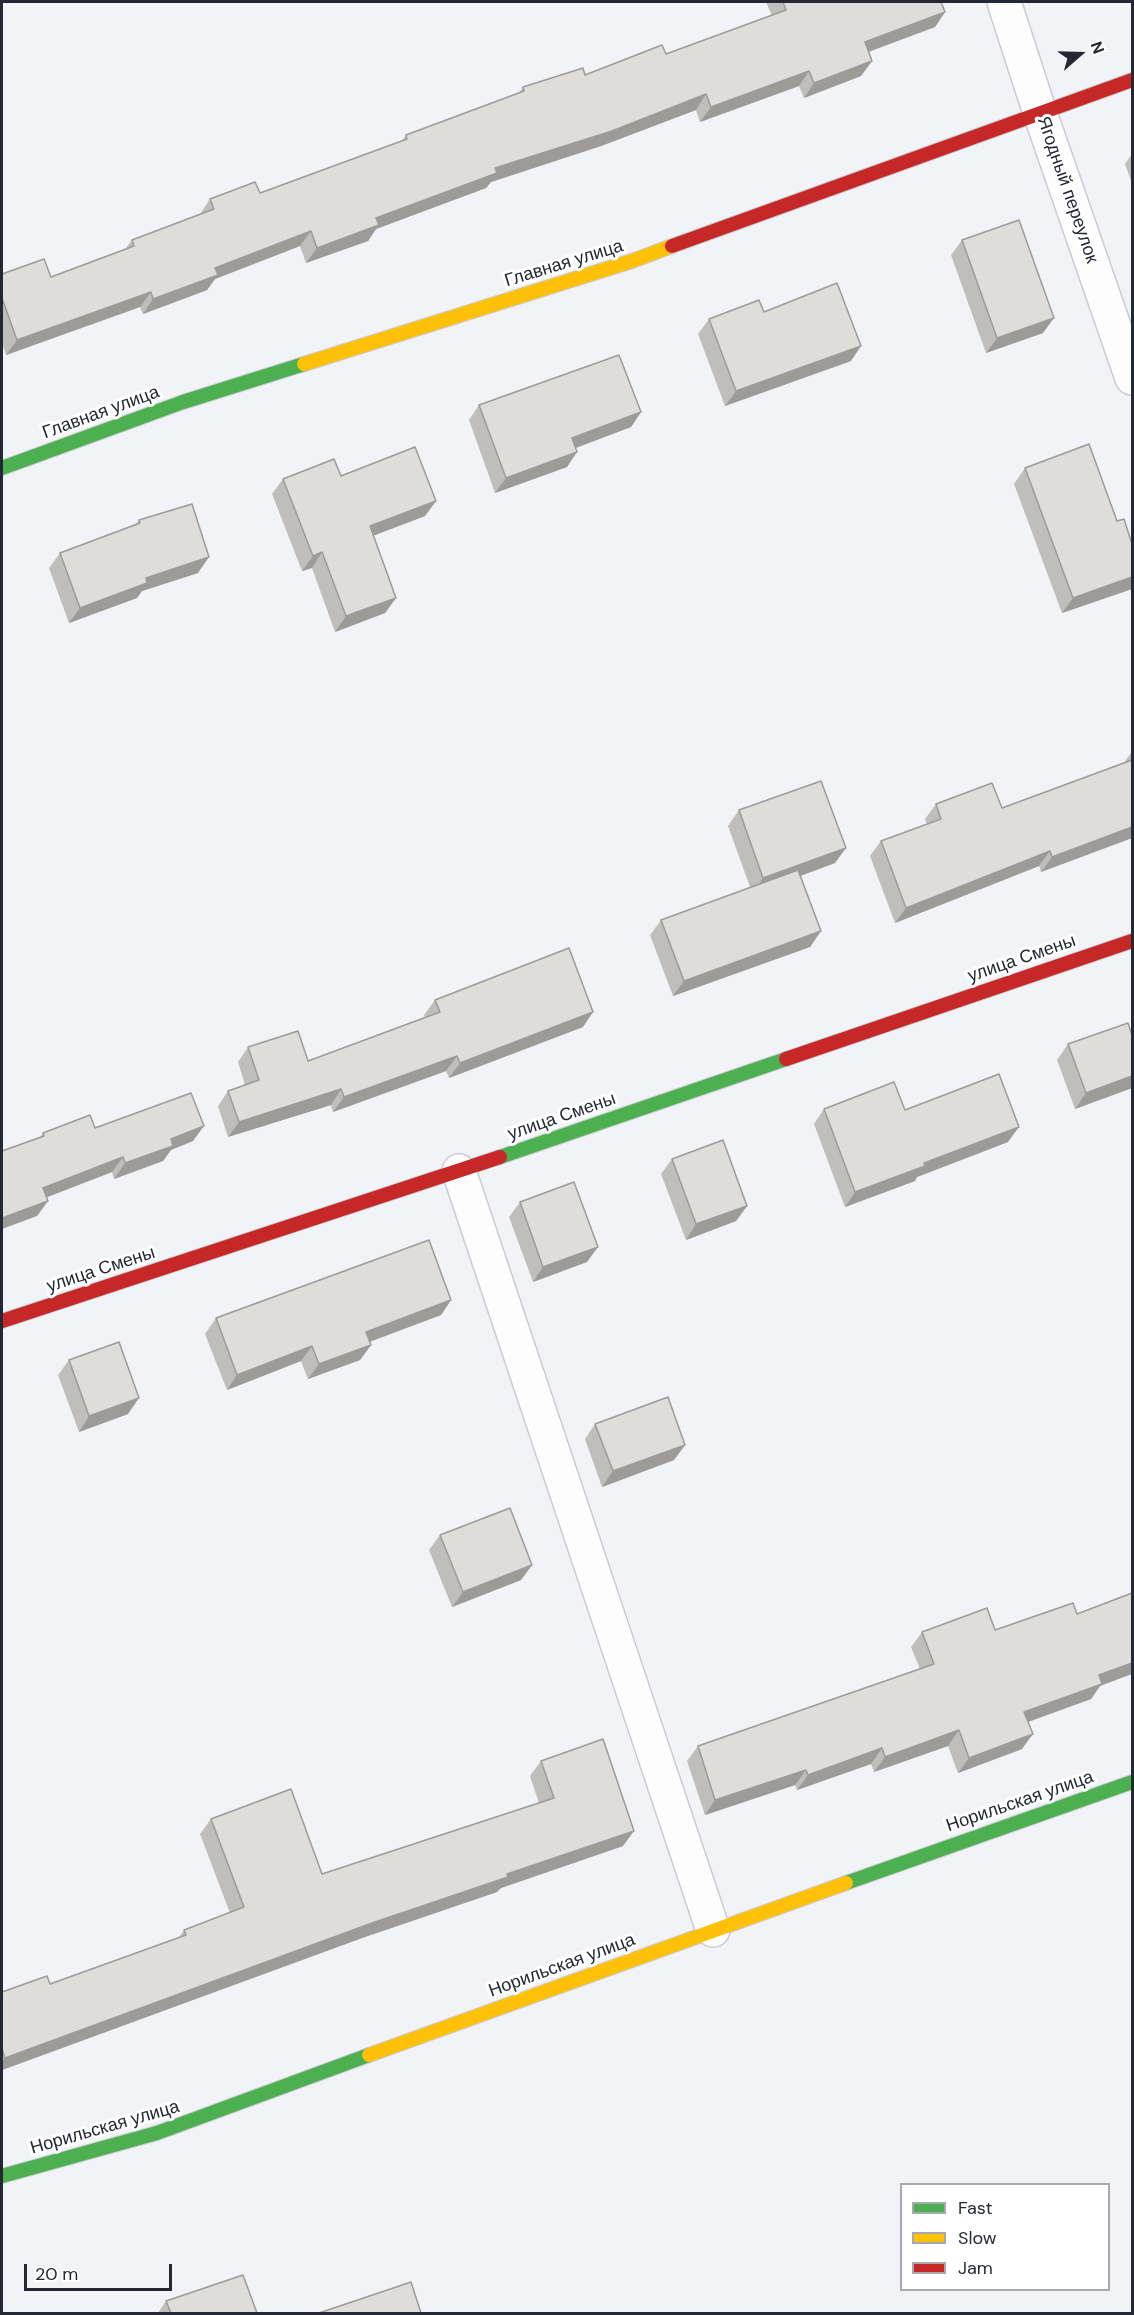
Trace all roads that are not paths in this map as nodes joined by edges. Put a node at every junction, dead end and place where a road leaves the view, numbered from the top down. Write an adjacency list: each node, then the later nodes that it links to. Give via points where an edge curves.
1 (1004, 2): 3 (street, Ягодный переулок)
2 (1132, 80): 3 (street, Главная улица)
3 (1040, 113): 4 (street, Ягодный переулок); 5 (street, Главная улица, via 632,261 183,402)
4 (1132, 378)
5 (2, 468)
6 (1132, 941): 7 (street, улица Смены)
7 (459, 1171): 8 (street, улица Смены); 10 (street)
8 (2, 1321)
9 (1132, 1782): 10 (street, Норильская улица)
10 (713, 1930): 11 (street, Норильская улица, via 157,2133)
11 (2, 2176)

